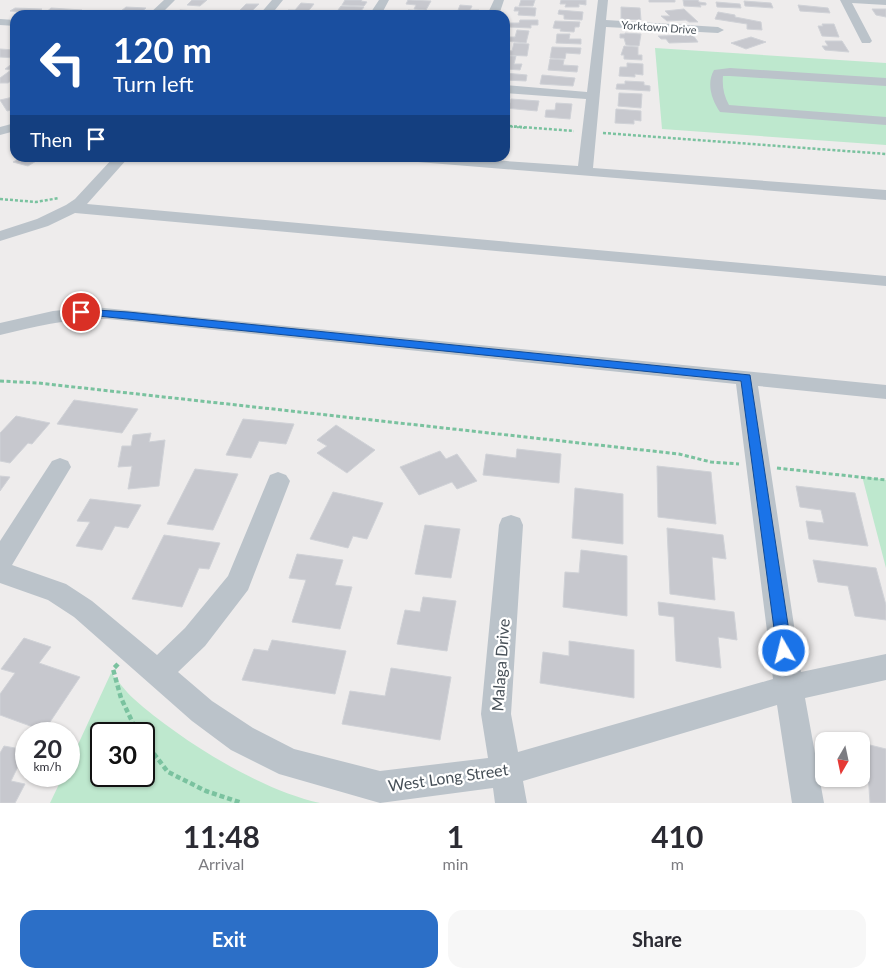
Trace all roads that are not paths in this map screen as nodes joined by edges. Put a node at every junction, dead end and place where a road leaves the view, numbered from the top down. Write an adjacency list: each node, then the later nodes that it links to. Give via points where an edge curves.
1 (170, 0): 7 (street)
2 (278, 0): 8 (street)
3 (603, 0): 9 (street)
4 (845, 0): 11 (street)
5 (852, 0): 6 (street)
6 (886, 2)
7 (159, 10)
8 (269, 10)
9 (601, 24): 10 (street, Yorktown Drive); 14 (street)
10 (718, 30)
11 (866, 41)
12 (886, 82): 15 (street, via 730,72 718,73 716,77 720,104 725,109)
13 (510, 90): 14 (street)
14 (592, 96): 18 (street)
15 (886, 121)
16 (118, 162): 20 (street, via 81,202)
17 (465, 162): 18 (street)
18 (586, 171): 19 (street)
19 (886, 195)
20 (68, 202): 21 (street, via 42,222); 22 (street)
21 (0, 236)
22 (886, 281)
23 (0, 329): 24 (street, via 51,316 96,312)
24 (746, 378): 25 (street); 33 (street)
25 (886, 392)
26 (60, 467): 29 (street)
27 (278, 481): 32 (street, via 239,582 195,637)
28 (511, 525): 34 (street, Malaga Drive, via 496,714)
29 (0, 562)
30 (0, 572): 32 (street, West Long Street, via 57,592 83,609)
31 (886, 668): 33 (street, West Long Street)
32 (158, 672): 34 (street, West Long Street, via 202,711 242,739 290,762 380,787)
33 (790, 688): 34 (street, West Long Street); 36 (street)
34 (505, 772): 35 (street, Malaga Drive)
35 (511, 803)
36 (808, 803)

